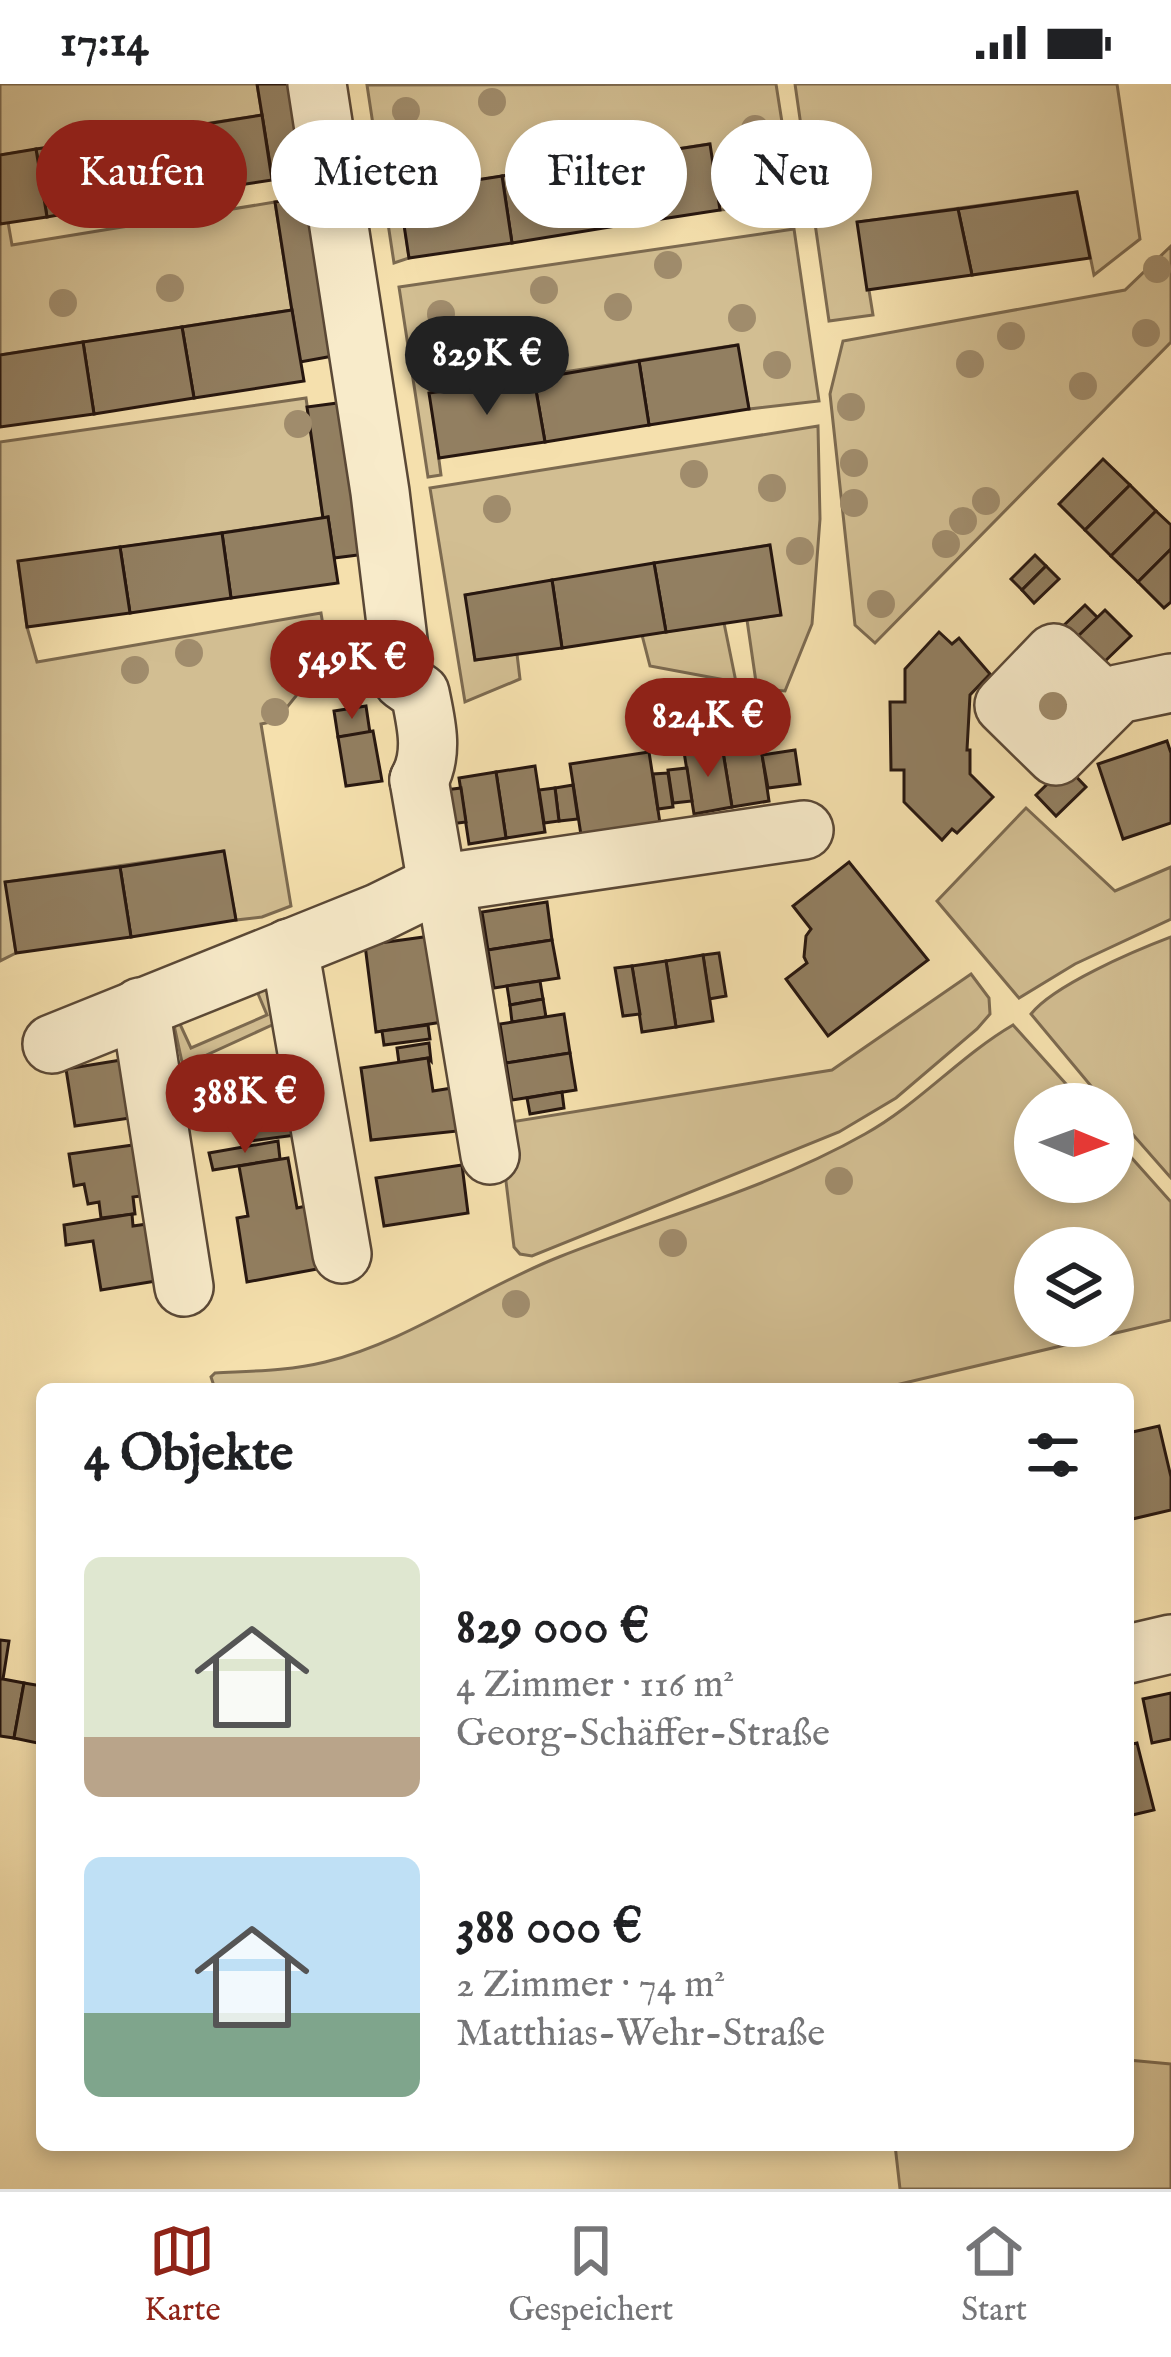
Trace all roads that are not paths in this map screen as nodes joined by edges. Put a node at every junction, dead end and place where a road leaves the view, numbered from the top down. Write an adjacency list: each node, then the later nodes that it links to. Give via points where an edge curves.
1 (317, 84): 5 (street, via 403,681 390,699 396,751 419,780)
2 (1171, 683): 3 (street, via 1118,694)
3 (1107, 704)
4 (804, 830): 5 (street)
5 (437, 884): 6 (street); 9 (street, via 450,913)
6 (289, 948): 7 (street); 10 (street)
7 (140, 1006): 8 (street); 11 (street)
8 (52, 1044)
9 (490, 1155)
10 (342, 1254)
11 (184, 1287)
12 (1171, 1644): 13 (street)
13 (1134, 1653)

